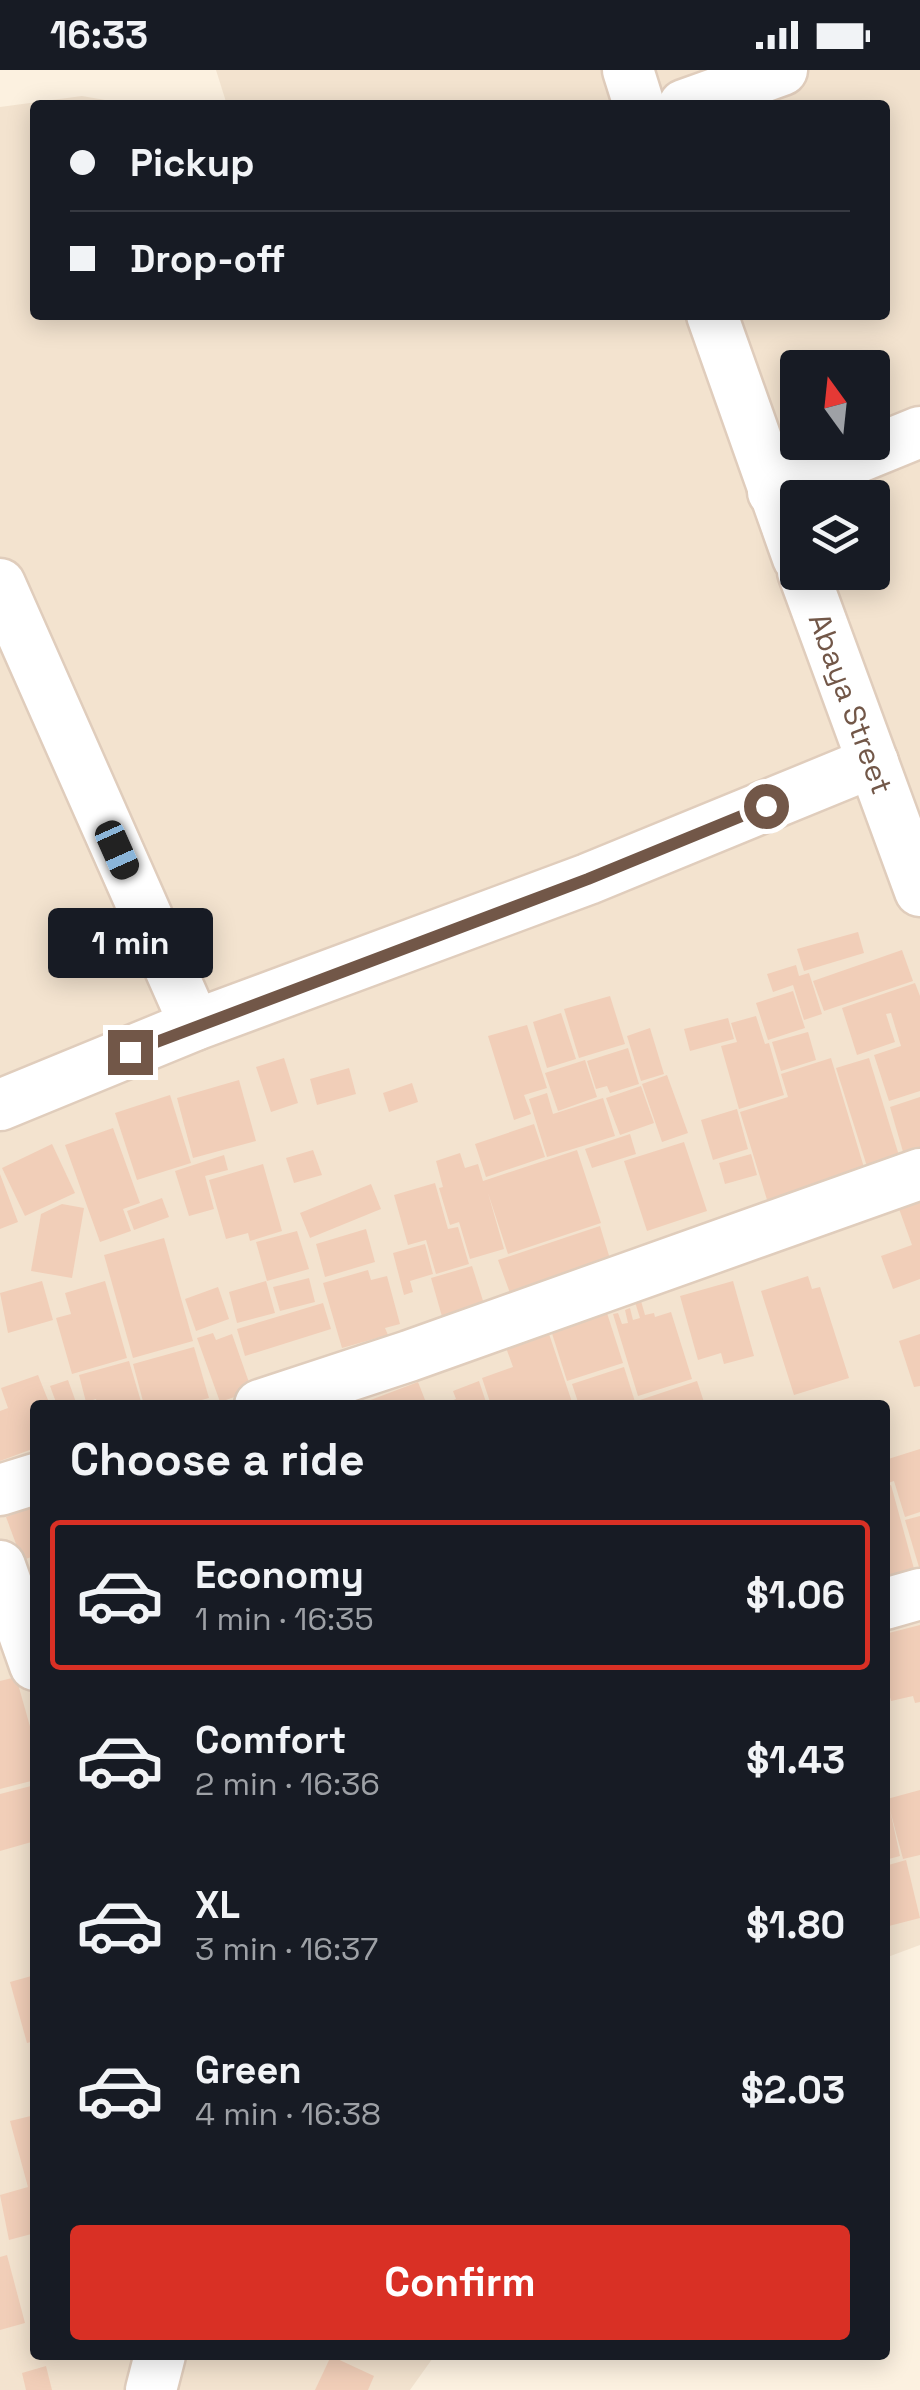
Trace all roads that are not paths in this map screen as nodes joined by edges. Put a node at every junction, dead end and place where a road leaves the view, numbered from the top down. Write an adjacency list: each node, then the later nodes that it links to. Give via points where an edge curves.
1 (628, 70): 3 (street)
2 (782, 70): 4 (street)
3 (637, 100)
4 (698, 100)
5 (714, 320): 7 (street)
6 (920, 432): 7 (street)
7 (773, 492): 8 (street)
8 (780, 510)
9 (0, 584): 13 (street)
10 (810, 590): 11 (street, Abaya Street)
11 (873, 762): 12 (street, Abaya Street); 13 (street, via 588,879)
12 (920, 891)
13 (196, 1025): 14 (street)
14 (0, 1105)
15 (920, 1174): 16 (street)
16 (275, 1400)
17 (30, 1481): 18 (street)
18 (0, 1490)
19 (0, 1566): 22 (street)
20 (920, 1594): 21 (street)
21 (890, 1603)
22 (18, 1639)
23 (159, 2360): 24 (street)
24 (151, 2390)

